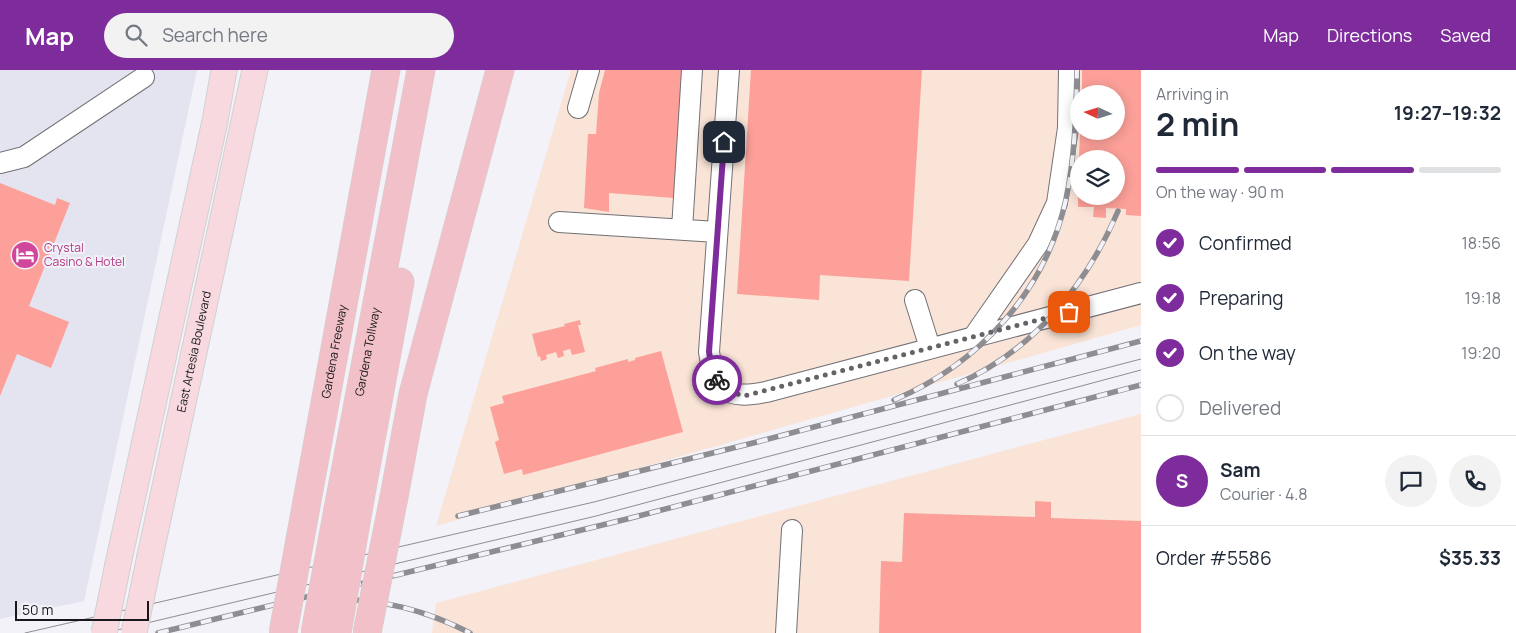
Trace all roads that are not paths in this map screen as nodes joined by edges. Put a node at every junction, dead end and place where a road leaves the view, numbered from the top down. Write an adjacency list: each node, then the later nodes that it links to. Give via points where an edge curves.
1 (386, 70): 22 (highway, Gardena Freeway)
2 (408, 70): 22 (highway, Gardena Tollway, via 358,336)
3 (421, 70): 25 (highway, Gardena Tollway)
4 (439, 70): 25 (highway)
5 (500, 70): 32 (highway, bridge, via 413,394)
6 (589, 70): 13 (street)
7 (692, 70): 16 (street)
8 (729, 70): 17 (street)
9 (1069, 70): 20 (street, via 1068,128 1057,203 1038,244)
10 (224, 76): 12 (main road); 23 (main road)
11 (144, 77): 14 (street, via 24,157)
12 (253, 78): 24 (main road, East Artesia Boulevard)
13 (578, 108)
14 (0, 163)
15 (559, 222): 16 (street)
16 (682, 229): 17 (street)
17 (717, 232): 21 (street, via 709,352 713,375 724,390 744,396)
18 (1141, 293): 20 (street)
19 (915, 300): 21 (street)
20 (974, 336): 21 (street)
21 (930, 348)
22 (331, 372): 29 (highway, Gardena Freeway, bridge)
23 (154, 404): 24 (main road); 27 (main road, bridge)
24 (183, 406): 28 (main road, East Artesia Boulevard, bridge)
25 (348, 507): 30 (highway, Gardena Tollway, bridge); 31 (highway, bridge)
26 (792, 530): 33 (street)
27 (104, 633)
28 (134, 633)
29 (283, 633)
30 (315, 633)
31 (337, 633)
32 (367, 633)
33 (786, 633)

